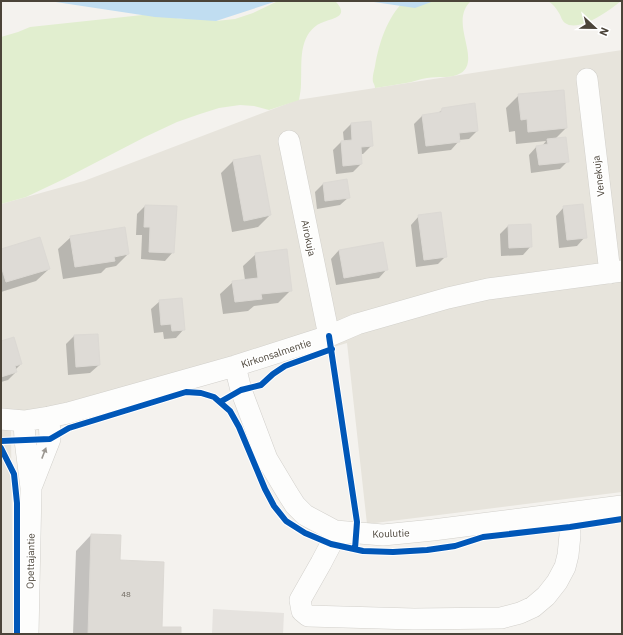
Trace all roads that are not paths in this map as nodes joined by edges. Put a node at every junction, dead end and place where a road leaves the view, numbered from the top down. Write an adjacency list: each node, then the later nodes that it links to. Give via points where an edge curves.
1 (587, 79): 3 (street, Venekuja)
2 (289, 141): 4 (street, Airokuja)
3 (616, 272): 4 (street, Kirkonsalmentie, via 456,296 357,324)
4 (329, 336): 5 (street, Kirkonsalmentie)
5 (235, 366): 6 (street, Kirkonsalmentie); 12 (street, Koulutie, via 241,390 267,459 288,494 305,515)
6 (49, 417): 8 (street, Kirkonsalmentie); 9 (street, Opettajantie, one-way to 6, via 50,439)
7 (1, 419): 8 (street, Kirkonsalmentie)
8 (24, 420): 9 (street, Opettajantie)
9 (31, 488): 13 (street, Opettajantie)
10 (622, 506): 11 (street, Koulutie)
11 (569, 513): 12 (street, Koulutie, via 383,535); 12 (street, via 568,555 557,582 533,607 501,618 308,616 302,611 300,600)
12 (335, 532)
13 (28, 634)

